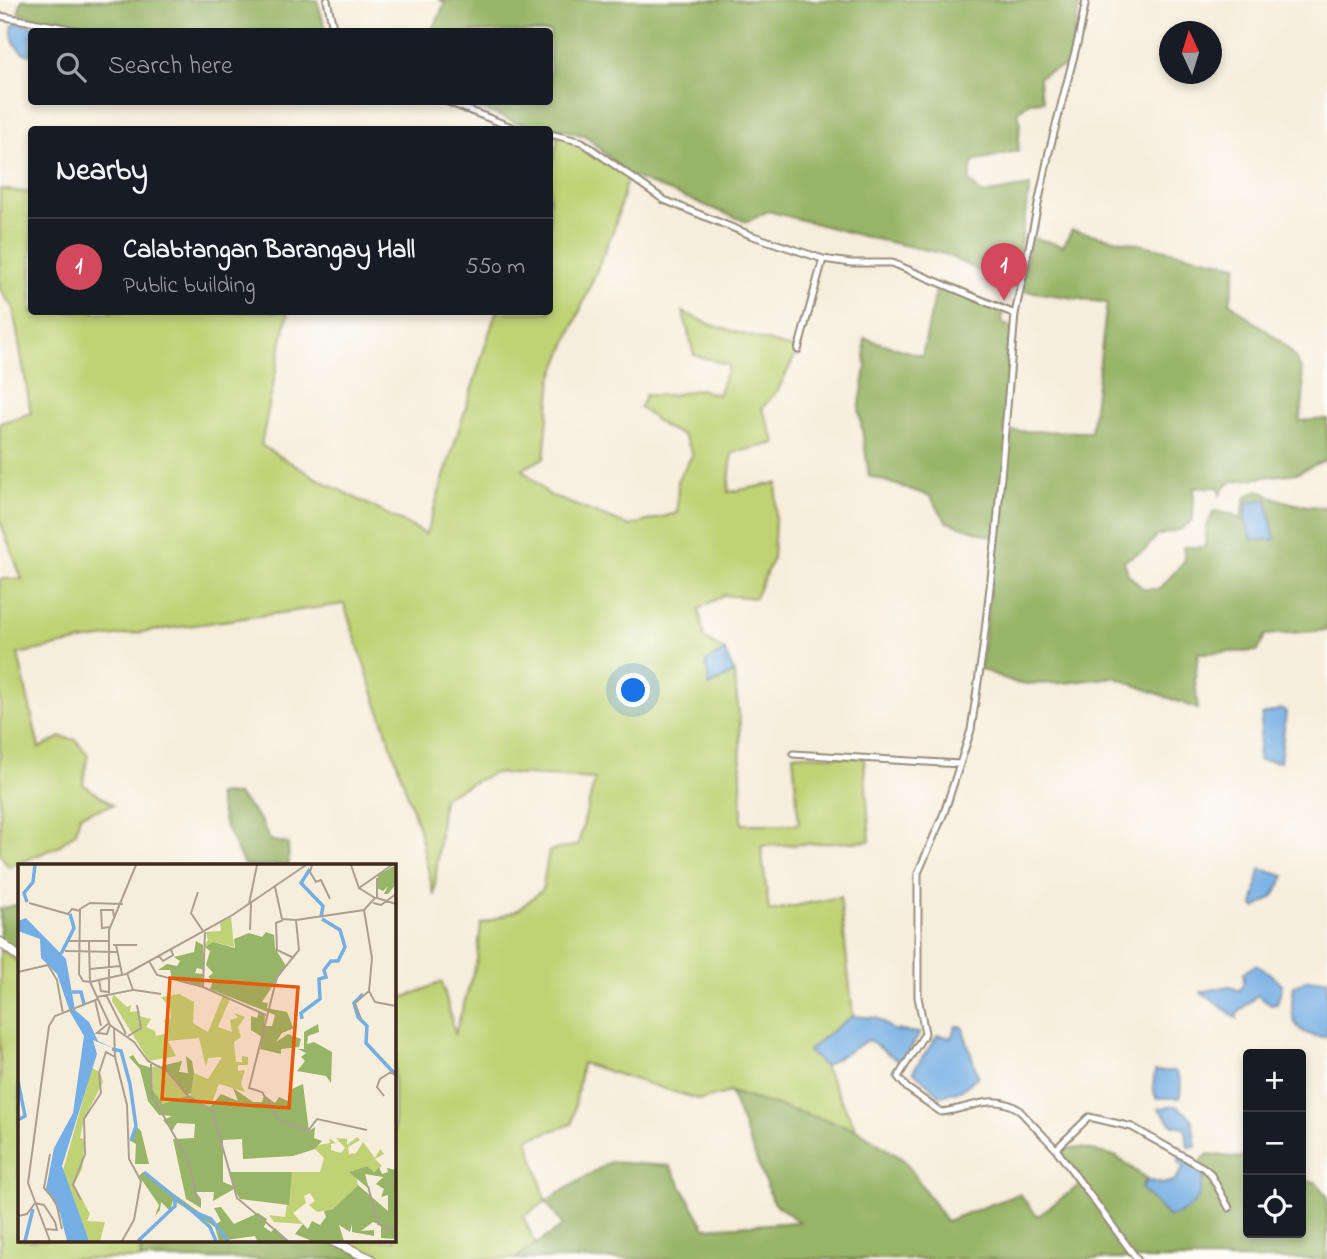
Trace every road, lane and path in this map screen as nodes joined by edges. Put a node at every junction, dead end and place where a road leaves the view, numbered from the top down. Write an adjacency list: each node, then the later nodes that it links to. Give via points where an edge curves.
1 (327, 0): 5 (street)
2 (1086, 0): 10 (street)
3 (0, 16): 4 (street)
4 (64, 28)
5 (333, 28)
6 (456, 105): 7 (street)
7 (509, 126)
8 (553, 135): 9 (street, via 582,142 664,200)
9 (823, 259): 10 (street, via 892,263); 11 (street)
10 (1015, 314): 13 (street, via 983,648 971,730)
11 (798, 350)
12 (793, 754): 13 (street)
13 (960, 764): 16 (street, via 918,873 918,998 925,1033 898,1080 941,1112 993,1100 1010,1104)
14 (0, 942): 15 (main road)
15 (18, 956)
16 (1056, 1149): 17 (street, via 1089,1117 1132,1127 1210,1173); 20 (street)
17 (1229, 1208)
18 (334, 1242): 19 (main road)
19 (371, 1259)
20 (1137, 1259)

